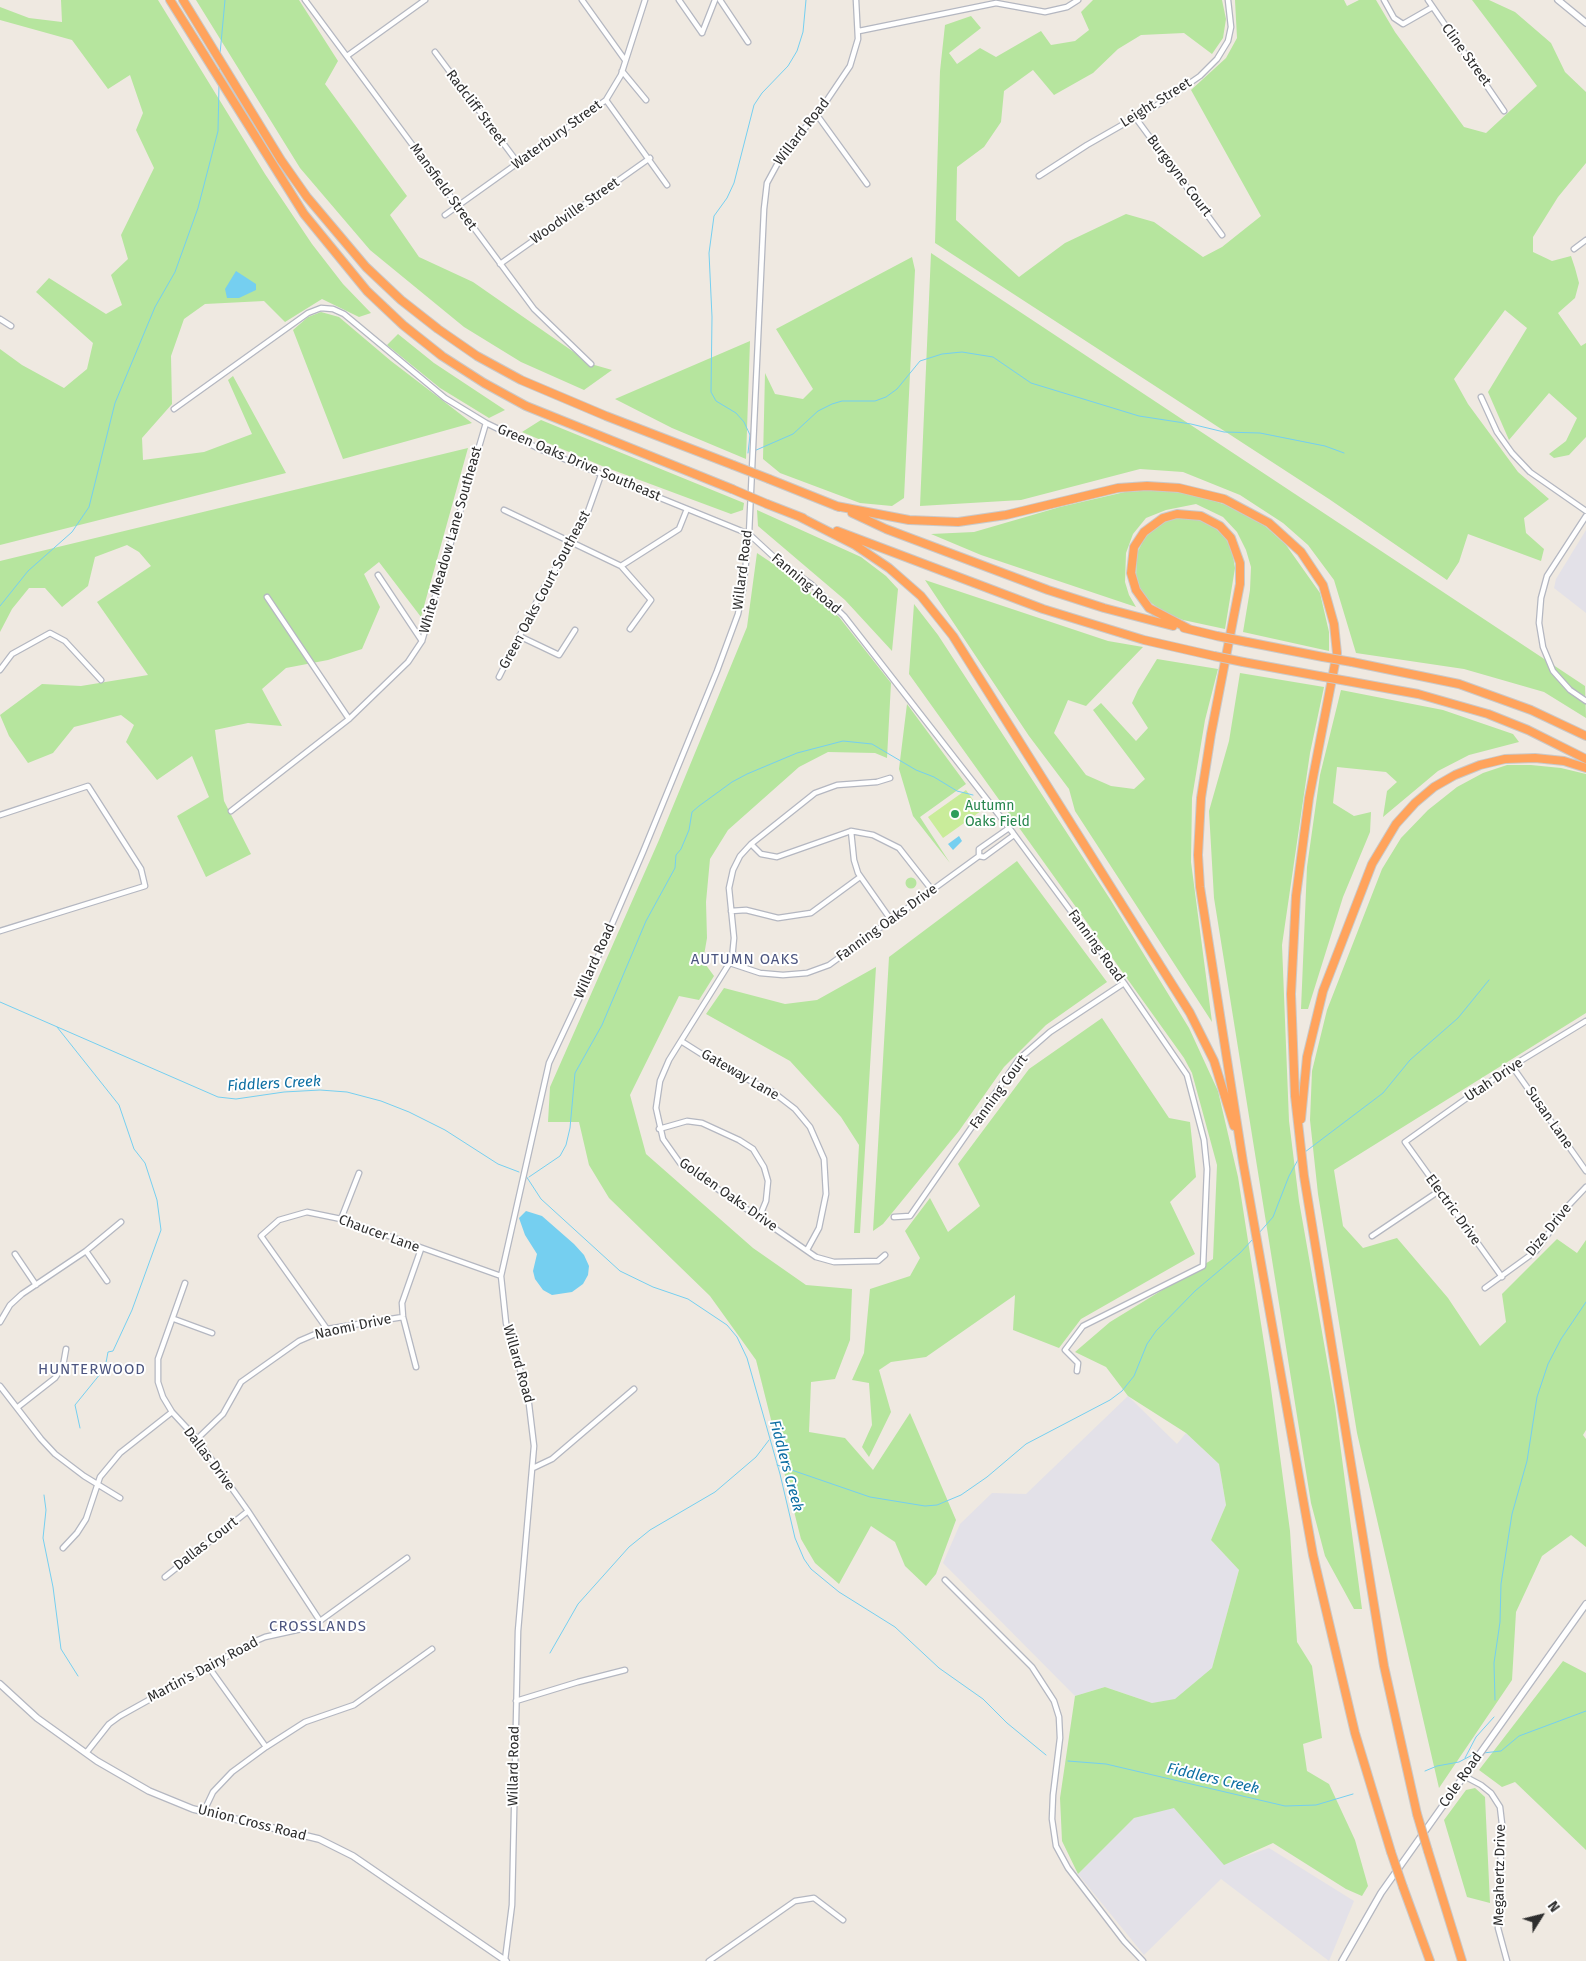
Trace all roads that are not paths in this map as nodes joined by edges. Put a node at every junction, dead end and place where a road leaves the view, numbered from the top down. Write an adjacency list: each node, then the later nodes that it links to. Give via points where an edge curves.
1 (170, 0): 51 (highway, bridge, via 304,214 366,291 403,325 449,360 526,406)
2 (183, 0): 47 (highway, bridge, via 306,197 366,267 401,300 470,351 521,380)
3 (305, 0): 21 (street, Mansfield Street)
4 (425, 0): 21 (street)
5 (582, 0): 22 (street)
6 (645, 0): 22 (street, Waterbury Street)
7 (678, 0): 8 (street, via 702,32)
8 (715, 0)
9 (720, 0): 19 (street)
10 (856, 0): 18 (street, Willard Road)
11 (1078, 0): 18 (street, via 1067,7 1045,12 996,3)
12 (1228, 0): 28 (street, Leight Street, via 1231,26 1228,41 1217,58 1200,76 1174,95)
13 (1384, 0): 16 (street, via 1394,18 1402,24)
14 (1428, 0): 16 (street, Cline Street)
15 (1558, 0): 17 (main road)
16 (1431, 8): 26 (street, Cline Street)
17 (1586, 23)
18 (858, 31): 27 (street, Willard Road, via 858,45 850,66)
19 (748, 42)
20 (434, 52): 30 (street, Radcliff Street)
21 (347, 56): 34 (street, Mansfield Street)
22 (625, 60): 23 (street, Waterbury Street)
23 (622, 70): 24 (street, Waterbury Street); 25 (street)
24 (606, 100): 29 (street); 30 (street, Waterbury Street)
25 (646, 100)
26 (1504, 111)
27 (817, 115): 32 (street); 53 (street, Willard Road, via 778,160 765,196)
28 (1135, 117): 31 (street, Leight Street); 36 (street, Burgoyne Court)
29 (650, 158): 33 (street); 39 (street, Woodville Street)
30 (518, 164): 34 (street, Waterbury Street)
31 (1038, 176)
32 (867, 184)
33 (667, 185)
34 (458, 206): 35 (street, Waterbury Street); 39 (street, Mansfield Street)
35 (445, 215)
36 (1222, 235)
37 (1586, 240): 38 (street)
38 (1574, 249)
39 (500, 264): 42 (street, Mansfield Street, via 534,309)
40 (0, 319): 41 (street)
41 (11, 326)
42 (592, 364)
43 (1482, 397): 50 (street, via 1497,432 1512,453 1530,472)
44 (174, 409): 45 (street, Green Oaks Drive Southeast, via 242,358 308,313 321,308 344,314 445,398)
45 (486, 423): 46 (street, Green Oaks Drive Southeast); 62 (street, White Meadow Lane Southeast)
46 (602, 475): 48 (street, Green Oaks Drive Southeast); 54 (street, Green Oaks Court Southeast, via 586,517)
47 (836, 506): 59 (highway, via 1048,590 1131,616); 94 (highway, via 909,520 958,522 1006,515 1118,488 1179,488 1217,497 1255,514 1281,532 1309,562 1328,598 1337,653 1302,844 1293,946 1294,1096)
48 (687, 509): 53 (street, Green Oaks Drive Southeast); 55 (street, via 679,529)
49 (504, 510): 54 (street)
50 (1586, 511)
51 (798, 516): 69 (highway, bridge, via 1043,609 1144,640 1214,656 1418,694 1488,714); 91 (highway, via 855,545 889,568 921,596 953,636 1190,1013 1214,1060)
52 (1586, 516): 66 (street, via 1547,576 1540,598 1539,623 1543,647 1554,671 1570,690)
53 (748, 534): 74 (street, Fanning Road, via 811,584 844,616); 107 (street, Willard Road, via 743,590 729,640 643,852 544,1077)
54 (571, 542): 55 (street); 61 (street, Green Oaks Court Southeast)
55 (621, 566): 58 (street, via 651,600)
56 (378, 575): 62 (street)
57 (267, 597): 67 (street)
58 (630, 629)
59 (1189, 629): 68 (highway, bridge, via 1459,684 1531,710); 91 (highway, via 1149,608 1136,590 1131,573 1134,547 1144,532 1155,522 1178,514 1201,516 1220,526 1231,538 1240,563 1240,584 1204,782 1198,855 1204,920)
60 (575, 630): 61 (street, via 559,656)
61 (519, 636): 64 (street, Green Oaks Court Southeast)
62 (422, 641): 67 (street, White Meadow Lane Southeast, via 408,662)
63 (0, 670): 65 (street, via 12,654 50,633 65,641)
64 (498, 678)
65 (101, 680)
66 (1586, 701)
67 (349, 719): 72 (street, White Meadow Lane Southeast)
68 (1586, 736)
69 (1586, 759)
70 (1586, 768): 94 (highway, via 1564,761 1535,758 1505,759 1480,765 1447,779 1424,795 1388,836 1372,864 1346,929 1314,1024 1302,1101)
71 (890, 778): 77 (street, Golden Oaks Drive, via 822,790)
72 (231, 810)
73 (0, 815): 83 (street, via 88,786 141,869 144,886)
74 (1009, 828): 76 (street, Fanning Road); 78 (street, Fanning Oaks Drive, via 979,850)
75 (851, 832): 77 (street, via 785,856 766,855); 79 (street, via 854,860); 80 (street, via 873,835 893,844 904,853)
76 (1014, 835): 78 (street, Fanning Oaks Drive, via 986,856); 85 (street, Fanning Road)
77 (750, 844): 81 (street, Golden Oaks Drive, via 730,878)
78 (979, 856): 80 (street, Fanning Oaks Drive)
79 (860, 877): 81 (street, via 811,913 778,918 746,910); 82 (street)
80 (932, 890): 82 (street, Fanning Oaks Drive)
81 (731, 911): 84 (street, Golden Oaks Drive, via 734,945)
82 (891, 920): 84 (street, Fanning Oaks Drive, via 843,957 814,971 775,975)
83 (0, 931)
84 (730, 963): 87 (street, Golden Oaks Drive)
85 (1124, 983): 97 (street, Fanning Court, via 1050,1032 1020,1059 910,1216); 120 (street, Fanning Road, via 1187,1075 1204,1140 1207,1169 1203,1266 1083,1326 1065,1350 1078,1363)
86 (1586, 1021): 88 (street, Utah Drive)
87 (681, 1041): 89 (street, Golden Oaks Drive, via 664,1070 657,1090); 103 (street, Gateway Lane, via 719,1065 773,1092 795,1109 810,1127 824,1159 826,1194 822,1217)
88 (1512, 1066): 90 (street, Utah Drive); 92 (street, Susan Lane)
89 (659, 1129): 98 (street, Golden Oaks Drive, via 680,1163); 98 (street, via 687,1121 702,1122 753,1149 768,1181 766,1201)
90 (1405, 1142): 96 (street, Electric Drive)
91 (1243, 1162): 146 (highway, bridge, via 1325,1612 1355,1733)
92 (1586, 1171)
93 (359, 1173): 99 (street)
94 (1304, 1176): 153 (highway, bridge, via 1384,1666 1417,1814 1440,1897)
95 (1586, 1187): 108 (street, Dize Drive, via 1536,1251)
96 (1439, 1191): 101 (street); 108 (street, Electric Drive)
97 (894, 1217)
98 (759, 1218): 103 (street, Golden Oaks Drive)
99 (341, 1219): 102 (street, Chaucer Lane); 116 (street, Chaucer Lane, via 316,1213 293,1215 279,1220 261,1236)
100 (121, 1222): 104 (street)
101 (1372, 1236)
102 (421, 1249): 107 (street, Chaucer Lane); 113 (street, via 402,1303)
103 (806, 1250): 106 (street, Golden Oaks Drive, via 822,1260 834,1262 878,1261)
104 (86, 1251): 109 (street); 111 (street)
105 (16, 1254): 111 (street)
106 (885, 1255)
107 (501, 1276): 126 (street, Willard Road, via 506,1323 530,1407)
108 (1502, 1277): 112 (street, Dize Drive)
109 (107, 1281)
110 (185, 1283): 114 (street, Dallas Drive)
111 (36, 1285): 115 (street, via 16,1300)
112 (1485, 1288)
113 (403, 1317): 116 (street, Naomi Drive); 119 (street)
114 (174, 1318): 117 (street); 124 (street, Dallas Drive, via 158,1359 158,1382)
115 (0, 1322)
116 (327, 1329): 125 (street, Naomi Drive, via 299,1341 241,1382 223,1414)
117 (212, 1333)
118 (66, 1349): 123 (street, via 63,1366 55,1378)
119 (416, 1367)
120 (1077, 1372)
121 (0, 1386): 123 (street)
122 (634, 1389): 126 (street, via 552,1459)
123 (18, 1407): 127 (street, via 55,1454)
124 (172, 1412): 125 (street, Dallas Drive); 127 (street, via 120,1453)
125 (197, 1439): 129 (street, Dallas Drive)
126 (533, 1468): 140 (street, Willard Road, via 518,1631)
127 (97, 1483): 128 (street); 130 (street, via 86,1519)
128 (120, 1498)
129 (248, 1511): 132 (street, Dallas Court); 135 (street, Dallas Drive)
130 (63, 1548)
131 (407, 1558): 135 (street, Martin's Dairy Road)
132 (165, 1577)
133 (945, 1580): 149 (street, via 1032,1668 1054,1701 1060,1738 1052,1819 1056,1846 1068,1868)
134 (1586, 1604): 143 (main road, Cole Road)
135 (320, 1621): 137 (street, Martin's Dairy Road, via 306,1628 265,1637)
136 (432, 1649): 141 (street, via 354,1705 305,1722)
137 (208, 1666): 141 (street); 142 (street, Martin's Dairy Road, via 120,1716 109,1724)
138 (625, 1670): 140 (street)
139 (0, 1684): 142 (main road, Union Cross Road, via 37,1718)
140 (516, 1701): 147 (street, Willard Road, via 512,1905)
141 (266, 1747): 144 (street, via 232,1772 213,1792)
142 (86, 1753): 144 (main road, Union Cross Road, via 149,1790)
143 (1464, 1776): 150 (main road, Cole Road, via 1381,1893); 154 (street, Megahertz Drive, via 1491,1793 1500,1807 1498,1928)
144 (204, 1811): 147 (main road, Union Cross Road, via 319,1839 354,1856)
145 (843, 1920): 148 (street, via 814,1898 795,1901)
146 (1423, 1944): 151 (highway); 152 (highway)
147 (506, 1960)
148 (709, 1961)
149 (1143, 1961)
150 (1342, 1961)
151 (1426, 1961)
152 (1430, 1961)
153 (1463, 1961)
154 (1507, 1961)

